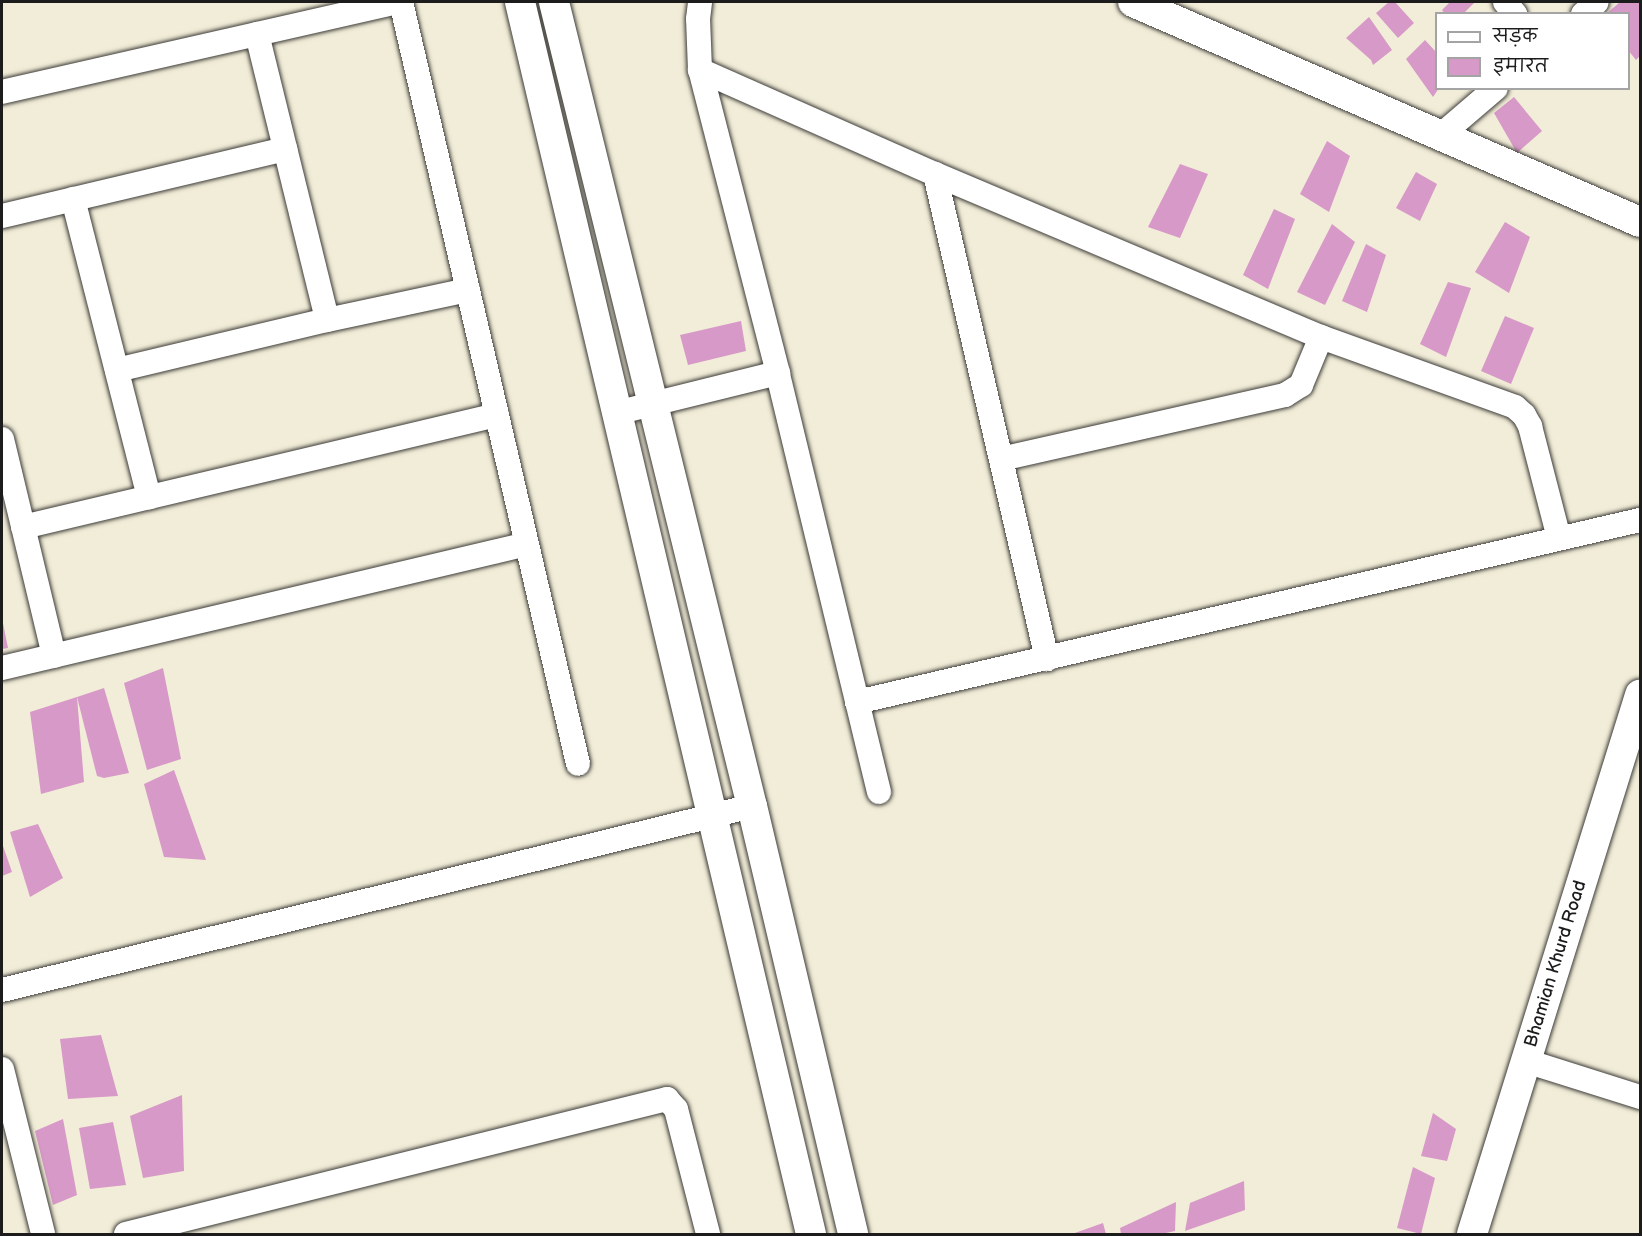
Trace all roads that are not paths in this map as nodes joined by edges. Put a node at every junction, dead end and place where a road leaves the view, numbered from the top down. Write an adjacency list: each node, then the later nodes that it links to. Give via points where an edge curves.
1 (399, 2): 8 (street); 18 (street)
2 (520, 2): 24 (street)
3 (555, 2): 23 (street)
4 (700, 2): 9 (street)
5 (1133, 2): 12 (street)
6 (1597, 2): 7 (street)
7 (1585, 12)
8 (257, 34): 11 (street); 13 (street)
9 (699, 70): 14 (street); 22 (street)
10 (1494, 90): 12 (street)
11 (2, 92)
12 (1441, 135): 17 (street)
13 (285, 149): 15 (street); 19 (street)
14 (935, 174): 20 (street); 27 (street)
15 (73, 199): 16 (street); 21 (street)
16 (2, 216)
17 (1641, 222)
18 (468, 290): 19 (street); 25 (street)
19 (327, 320): 21 (street)
20 (1321, 338): 27 (street, via 1301,385 1285,395); 31 (street, via 1520,411 1530,426)
21 (117, 370): 28 (street)
22 (778, 373): 23 (street); 37 (street)
23 (652, 405): 24 (street); 40 (street)
24 (616, 413): 41 (street)
25 (497, 415): 28 (street); 32 (street)
26 (2, 440): 30 (street)
27 (1001, 459): 34 (street)
28 (149, 497): 30 (street)
29 (1641, 519): 31 (street)
30 (23, 526): 33 (street)
31 (1560, 538): 34 (street)
32 (527, 544): 33 (street); 38 (street)
33 (54, 656): 35 (street)
34 (1047, 659): 37 (street)
35 (2, 668)
36 (1641, 694): 43 (street, Bhamian Khurd Road)
37 (857, 702): 39 (street)
38 (578, 764)
39 (879, 792)
40 (752, 807): 41 (street); 51 (street)
41 (712, 817): 42 (street); 50 (street)
42 (2, 990)
43 (1526, 1061): 45 (street); 52 (street, Bhamian Khurd Road)
44 (2, 1069): 47 (street)
45 (1641, 1097)
46 (189, 1227): 48 (street); 49 (street, via 667,1099 676,1109)
47 (43, 1234)
48 (126, 1234)
49 (707, 1234)
50 (811, 1234)
51 (853, 1234)
52 (1472, 1234)

